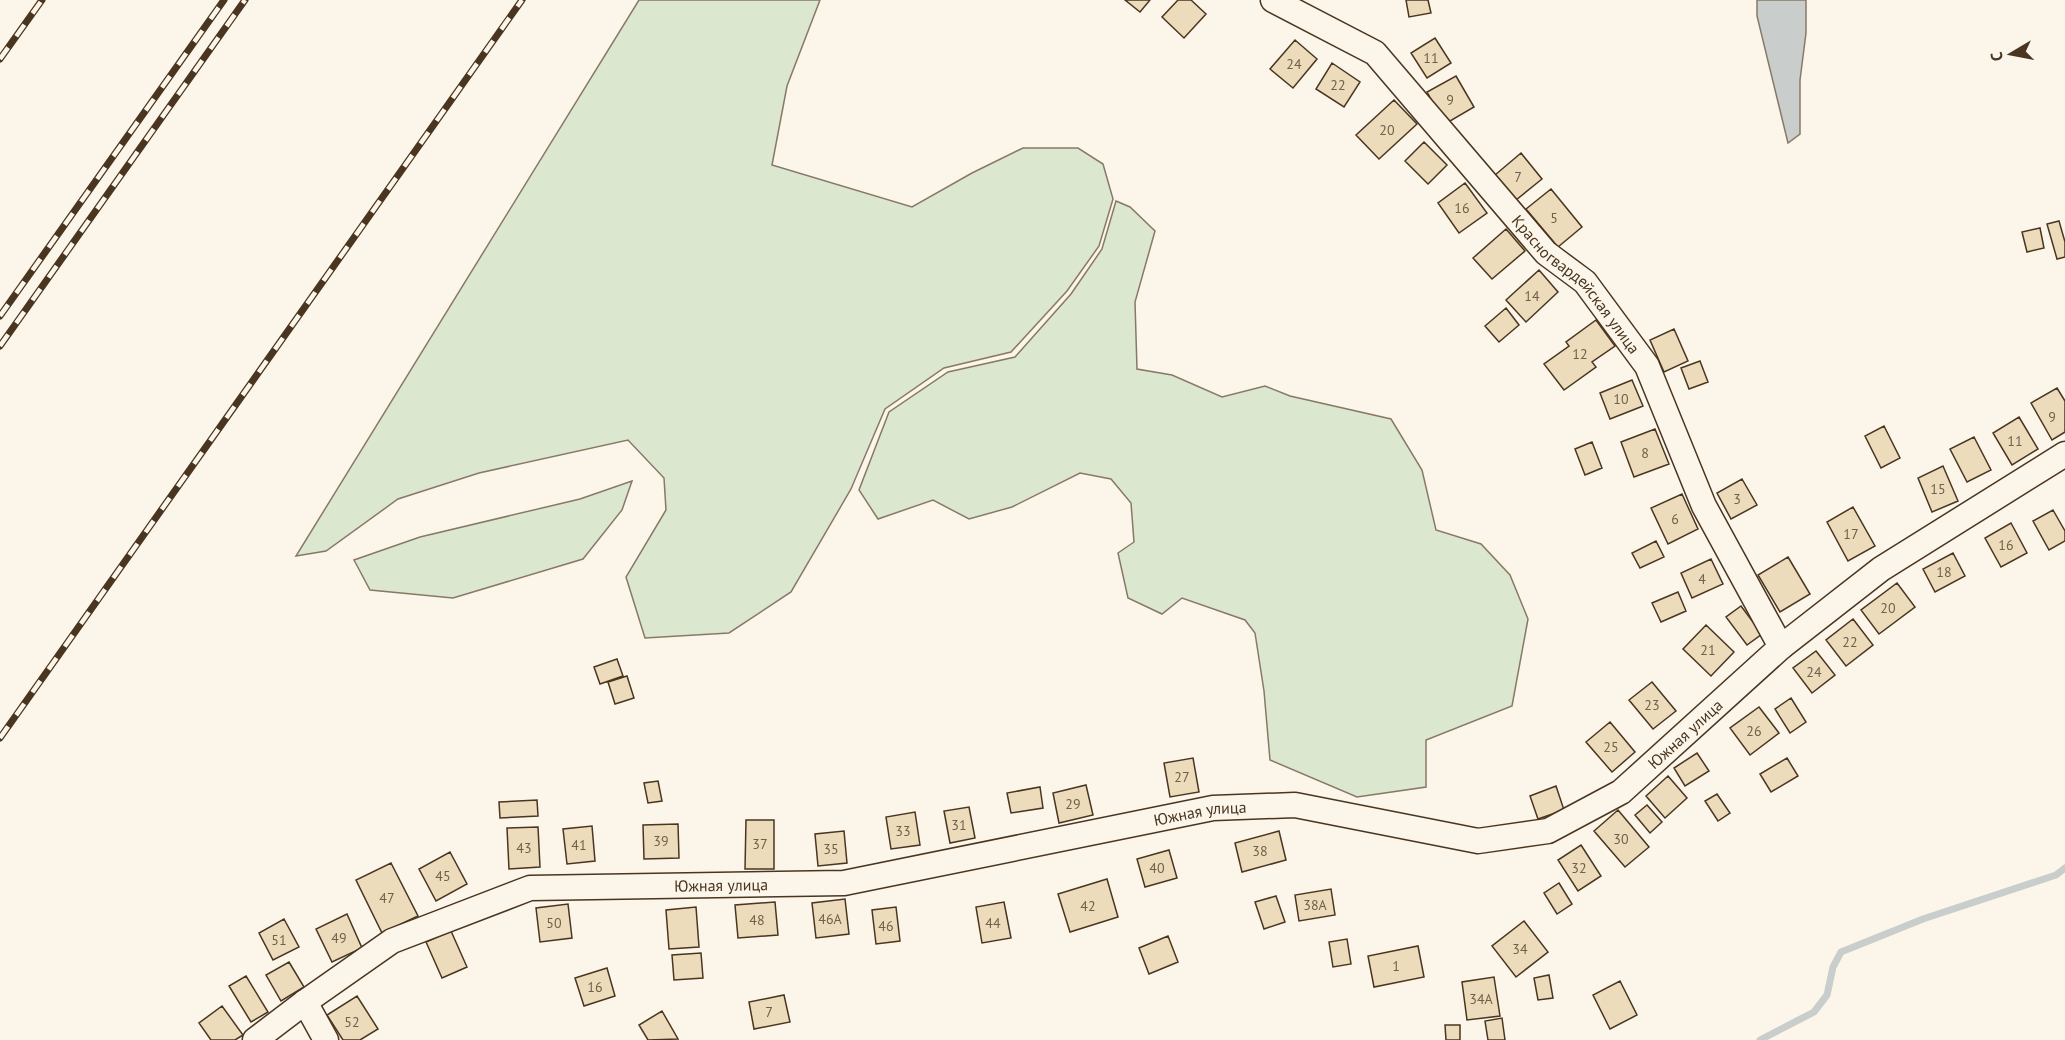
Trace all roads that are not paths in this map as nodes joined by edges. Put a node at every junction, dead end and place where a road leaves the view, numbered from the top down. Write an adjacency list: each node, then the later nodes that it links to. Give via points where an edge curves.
1 (1273, 0): 3 (street, Красногвардейская улица, via 1375,53 1546,253 1585,282 1647,366 1704,506)
2 (2065, 454): 3 (street, Южная улица, via 1881,569)
3 (1782, 647): 4 (street, Южная улица, via 1622,792 1548,831 1478,840 1295,806 1213,808 844,883 530,888 392,941)
4 (305, 1002): 5 (street, Южная улица); 6 (street)
5 (255, 1040)
6 (326, 1040)

